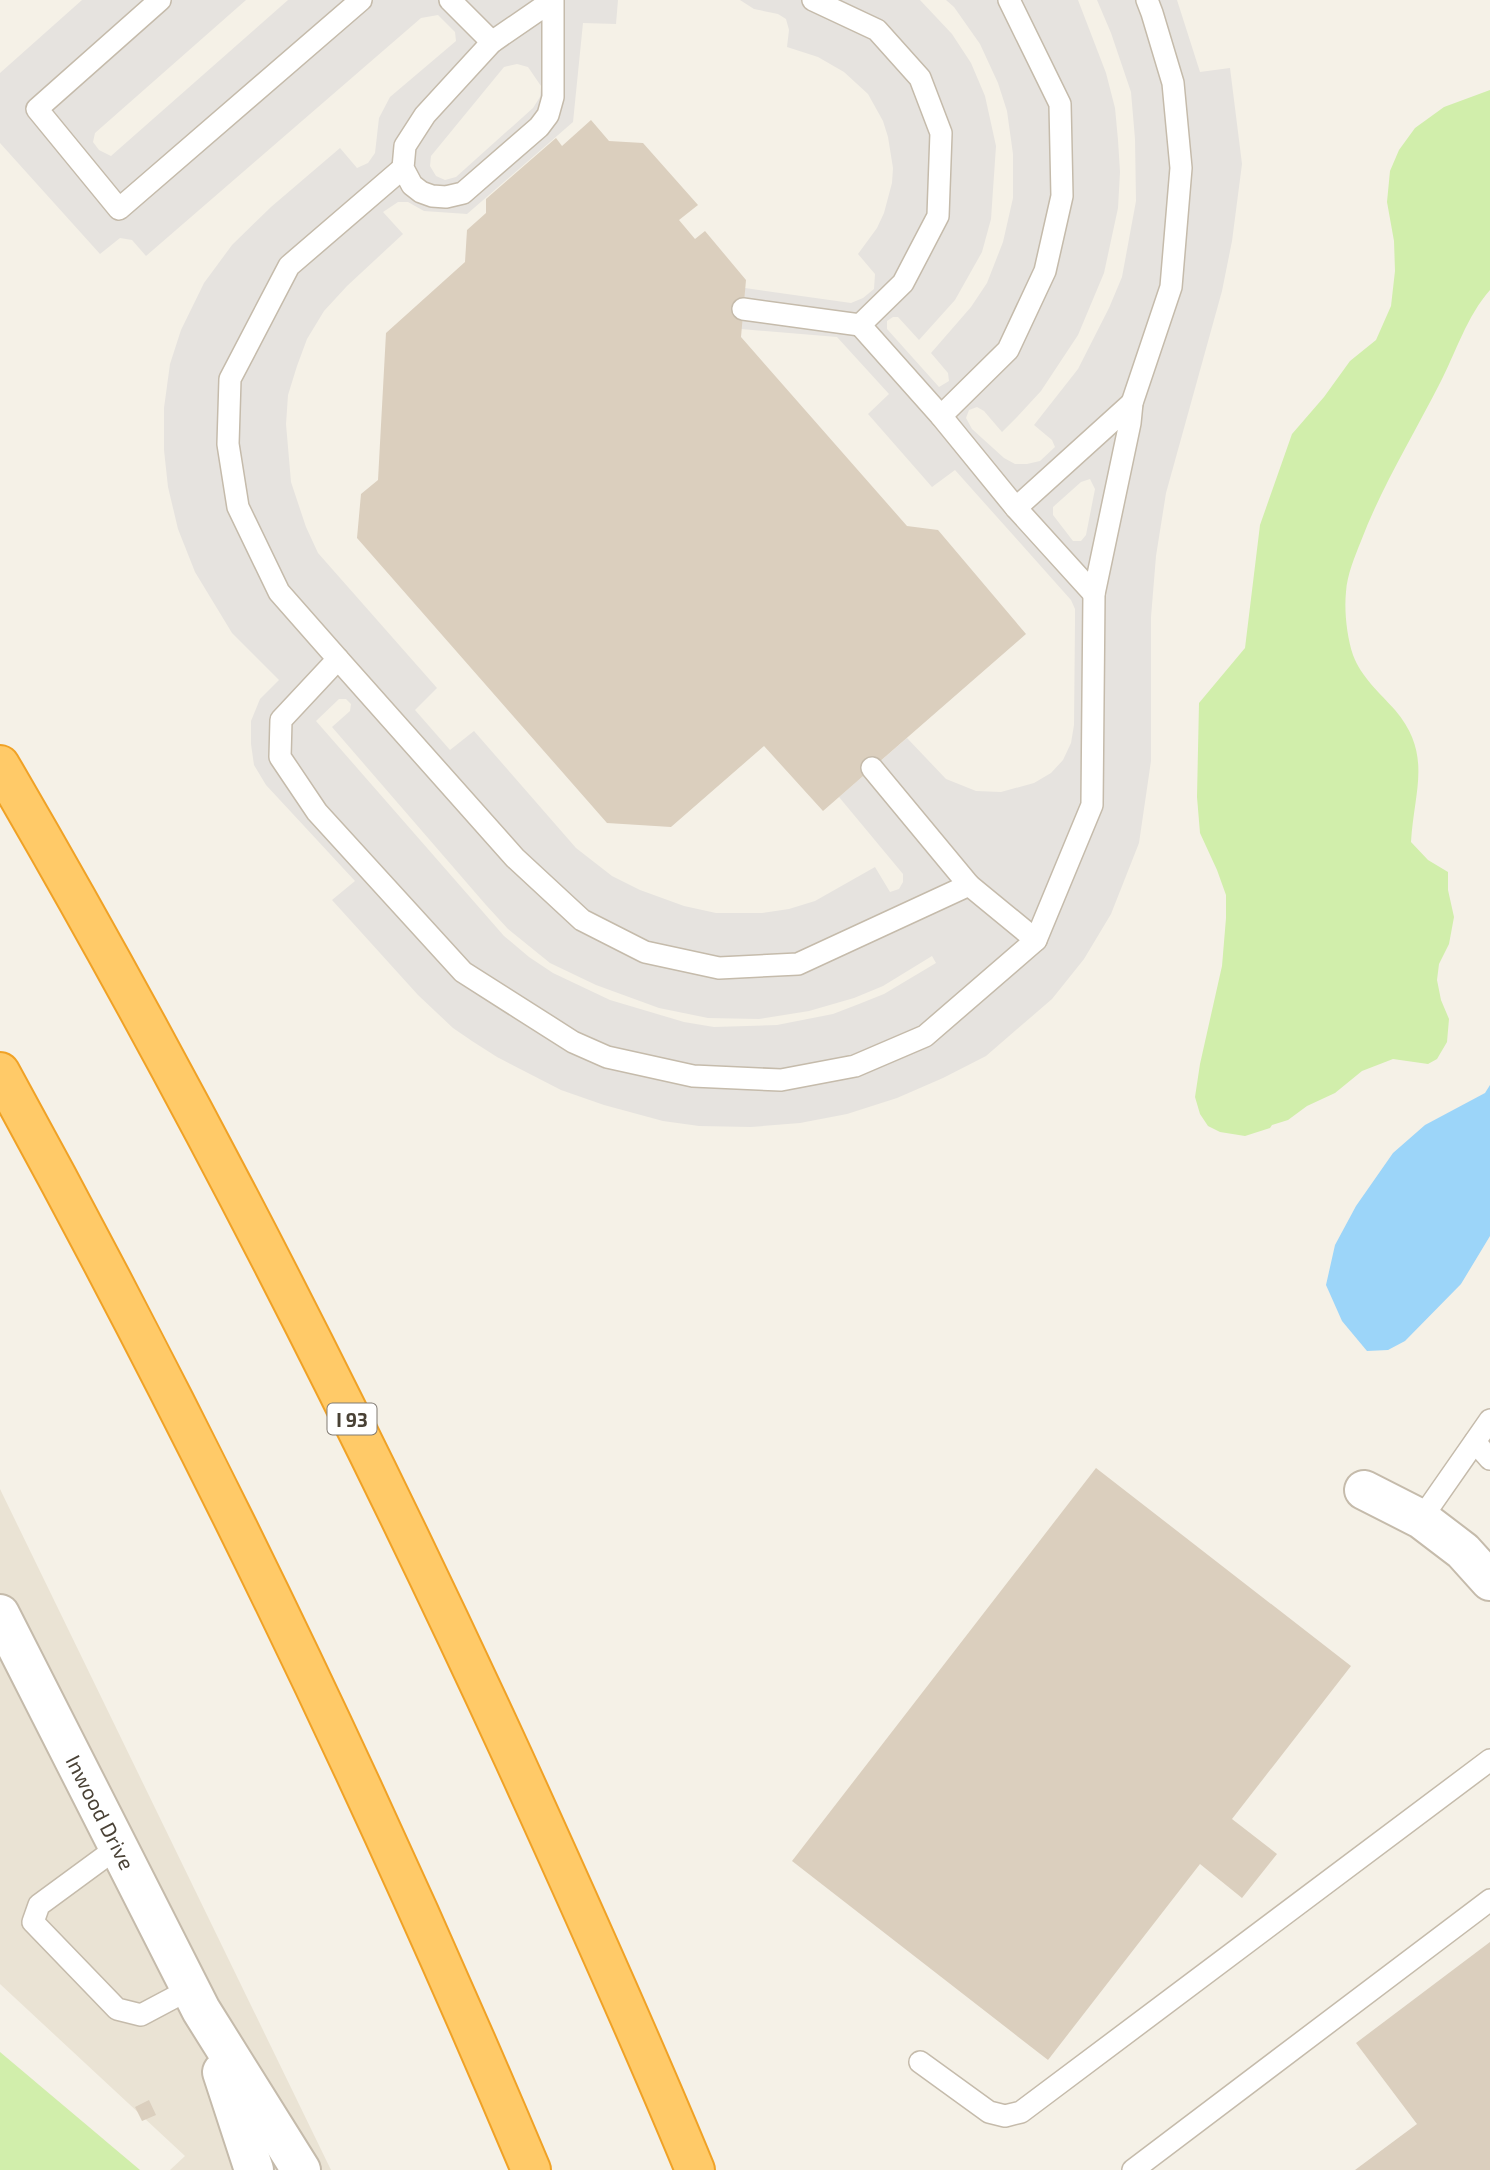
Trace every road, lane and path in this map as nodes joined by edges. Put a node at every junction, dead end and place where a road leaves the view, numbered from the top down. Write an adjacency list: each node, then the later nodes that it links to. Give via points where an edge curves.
1 (160, 0): 2 (lane, via 37,108 119,209)
2 (361, 0)
3 (450, 0): 8 (lane)
4 (553, 0): 8 (lane); 9 (lane, via 553,97 543,123 463,193 446,197 421,192)
5 (813, 0): 11 (lane, via 877,30 920,78 941,133 938,216 903,283)
6 (1009, 0): 13 (lane, via 1060,104 1062,196 1045,271 1008,351)
7 (1147, 0): 12 (lane, via 1173,83 1181,168 1171,287)
8 (492, 43): 9 (lane, via 425,116 404,149)
9 (403, 168): 16 (lane, via 289,267 230,379 228,444 238,507 279,592)
10 (743, 309): 11 (lane)
11 (860, 325): 13 (lane)
12 (1132, 403): 14 (lane); 15 (lane)
13 (940, 416): 14 (lane)
14 (1016, 508): 15 (lane)
15 (1094, 594): 20 (lane, via 1092,805)
16 (338, 659): 19 (lane, via 515,858 582,920 645,952 719,968 798,964); 20 (lane, via 281,720 279,757 317,812 463,972 573,1042 607,1057 693,1076 781,1080 855,1066 925,1036)
17 (0, 765): 37 (highway, I 93, via 215,1152 360,1436 464,1649)
18 (872, 768): 19 (lane)
19 (970, 885): 20 (lane)
20 (1036, 940)
21 (0, 1072): 36 (highway, via 135,1324 263,1580 431,1940)
22 (1490, 1420): 23 (lane)
23 (1475, 1442): 24 (lane); 26 (lane)
24 (1490, 1460)
25 (1364, 1490): 26 (street)
26 (1421, 1519): 27 (street, via 1464,1551)
27 (1490, 1581)
28 (0, 1614): 30 (street, Inwood Drive)
29 (1490, 1760): 33 (lane, via 1021,2112 1005,2116 989,2112)
30 (118, 1847): 32 (street, Inwood Drive); 32 (lane, via 39,1905 33,1922 117,2009 141,2015)
31 (1490, 1900): 38 (lane)
32 (196, 2000): 34 (street, Inwood Drive); 35 (street, Inwood Drive)
33 (920, 2062)
34 (254, 2170)
35 (301, 2170)
36 (531, 2170)
37 (695, 2170)
38 (1133, 2170)

